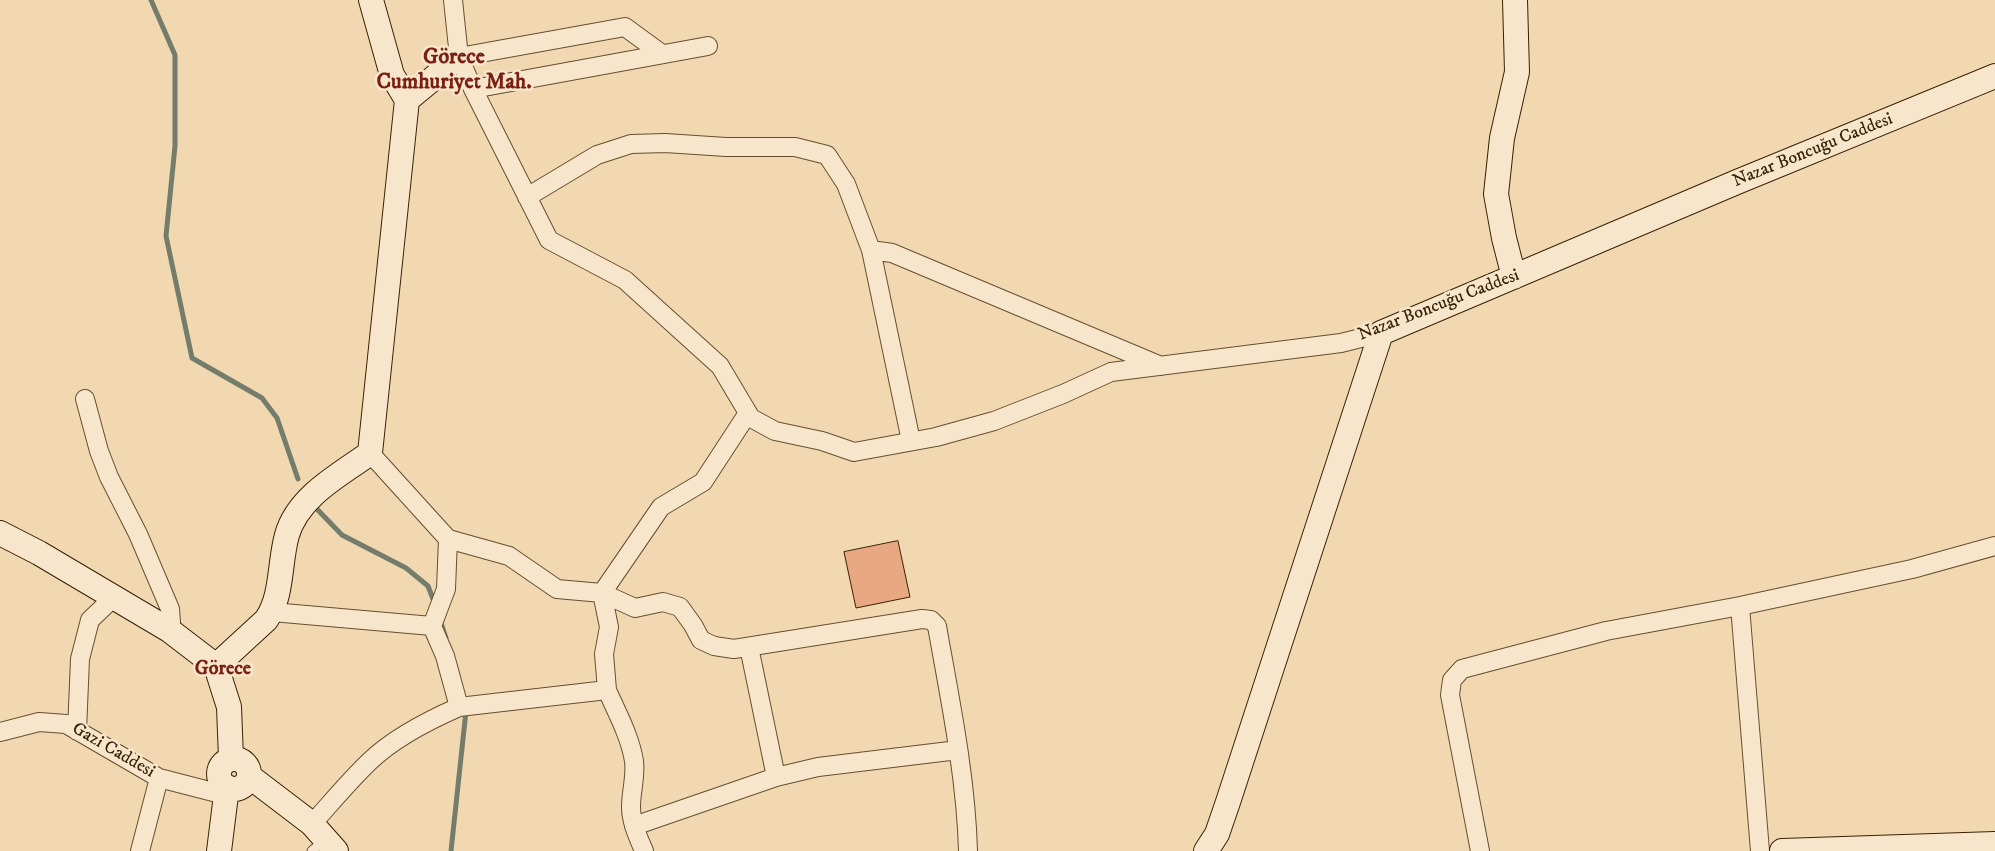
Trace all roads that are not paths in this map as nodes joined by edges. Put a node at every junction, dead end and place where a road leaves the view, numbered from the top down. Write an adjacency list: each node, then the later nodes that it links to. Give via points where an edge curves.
1 (371, 0): 9 (street, via 392,75)
2 (453, 0): 6 (street)
3 (1515, 0): 12 (street, via 1517,72 1502,138 1496,194)
4 (708, 46): 5 (street)
5 (662, 54): 6 (street, via 625,27); 8 (street)
6 (460, 57): 8 (street); 9 (street)
7 (1995, 76): 12 (street, Nazar Boncuğu Caddesi)
8 (473, 89): 10 (street)
9 (407, 100): 18 (street)
10 (527, 197): 11 (street, via 597,155 631,144 795,148 827,155 846,184); 16 (street, via 548,240 625,280 720,366)
11 (871, 250): 14 (street, via 892,253); 17 (street)
12 (1514, 276): 13 (street, Nazar Boncuğu Caddesi)
13 (1381, 333): 14 (street, Nazar Boncuğu Caddesi, via 1341,343); 47 (street, via 1223,818)
14 (1162, 366): 17 (street, Nazar Boncuğu Caddesi, via 1111,372 994,421)
15 (85, 399): 27 (street, via 109,477 138,534 170,610)
16 (748, 414): 17 (street, Nazar Boncuğu Caddesi, via 775,431 854,452); 22 (street, via 703,482 661,507)
17 (911, 441)
18 (370, 453): 20 (street); 25 (street, via 309,499 290,525)
19 (0, 533): 23 (street)
20 (448, 540): 22 (street, via 509,556 557,589); 26 (street, via 446,589)
21 (1995, 546): 24 (street)
22 (602, 593): 28 (street, via 635,608 663,602 680,607 701,640 734,649); 30 (street, via 609,627 604,654)
23 (114, 597): 27 (street); 32 (street, via 90,620 80,659)
24 (1740, 606): 48 (street, via 1606,631 1462,669 1452,680 1450,695); 49 (street)
25 (272, 612): 26 (street); 29 (street)
26 (435, 617): 31 (street)
27 (169, 630): 29 (street)
28 (749, 647): 34 (street, via 922,618 931,620 938,626); 37 (street)
29 (216, 666): 35 (street, via 229,707)
30 (606, 690): 31 (street); 40 (street, via 632,750)
31 (458, 707): 41 (street, via 408,733 376,756)
32 (78, 730): 33 (street, Gazi Caddesi, via 66,724 39,722); 38 (street, Gazi Caddesi)
33 (0, 732)
34 (958, 750): 37 (street, via 818,767); 46 (street)
35 (231, 758): 36 (street, via 248,766); 39 (street, via 222,764 219,774)
36 (249, 776): 39 (street, via 241,787); 41 (street)
37 (776, 777): 40 (street)
38 (159, 778): 39 (street, Gazi Caddesi); 43 (street)
39 (226, 791): 44 (street)
40 (634, 826): 45 (street)
41 (321, 841)
42 (1995, 844): 50 (street)
43 (140, 851)
44 (219, 851)
45 (644, 851)
46 (968, 851)
47 (1206, 851)
48 (1480, 851)
49 (1760, 851)
50 (1782, 851)

